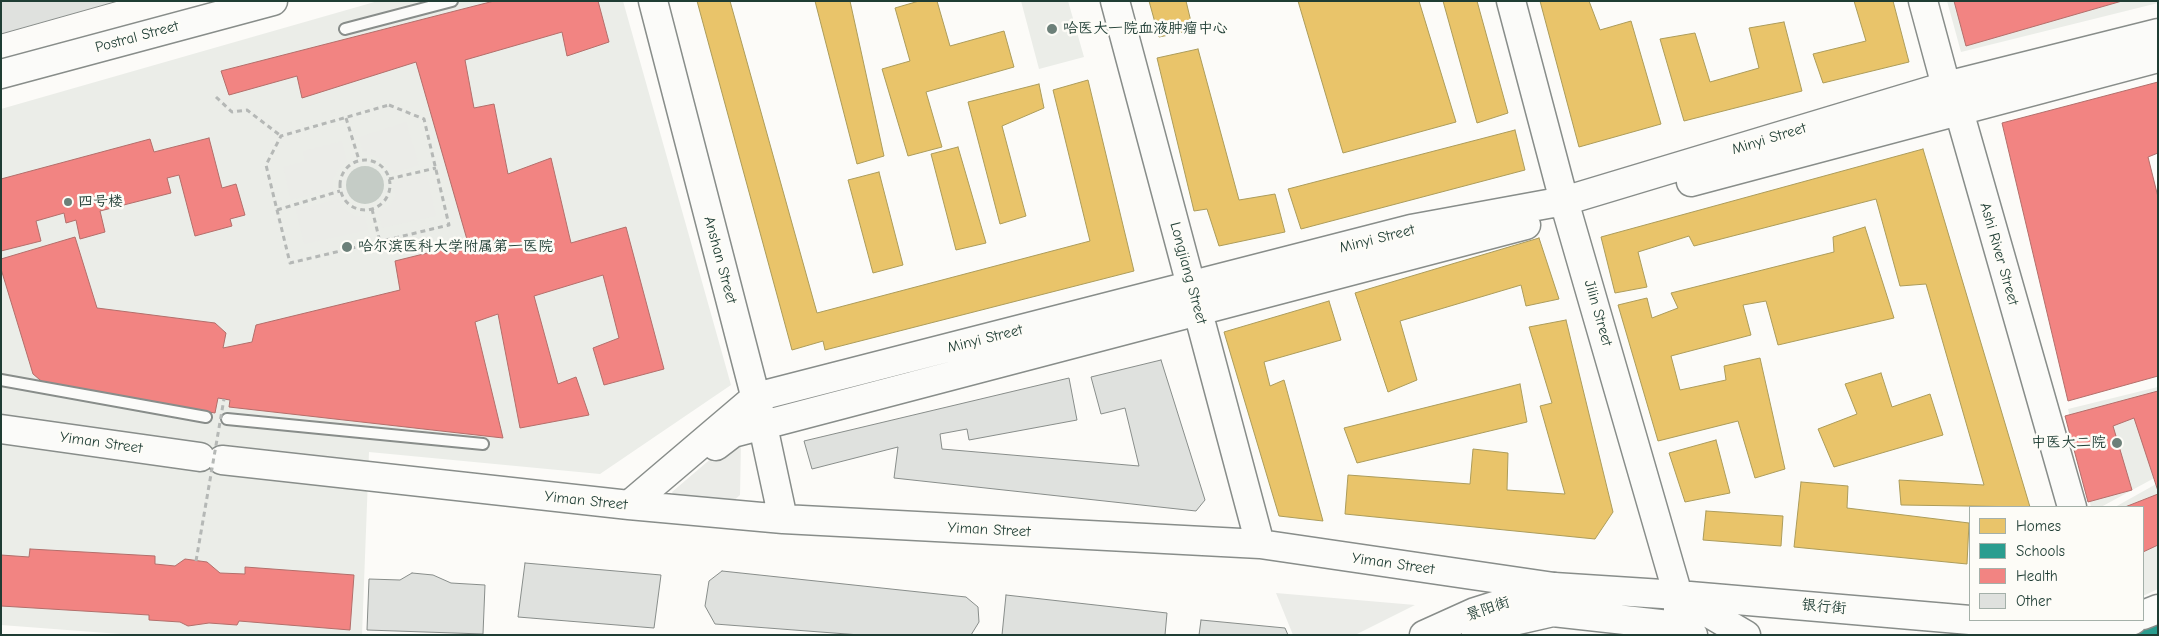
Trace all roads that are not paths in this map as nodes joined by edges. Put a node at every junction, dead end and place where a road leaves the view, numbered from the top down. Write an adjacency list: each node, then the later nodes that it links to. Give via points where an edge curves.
1 (273, 1): 7 (main road, Postral Street)
2 (452, 1): 8 (lane)
3 (653, 1): 17 (main road, Anshan Street)
4 (1115, 1): 15 (main road, Longjiang Street)
5 (1511, 1): 14 (main road, Jilin Street)
6 (1924, 1): 12 (main road, Ashi River Street)
7 (229, 7): 11 (main road, Postral Street)
8 (345, 29)
9 (2158, 33): 12 (main road, Minyi Street)
10 (2158, 58): 13 (main road, Minyi Street)
11 (1, 74)
12 (1946, 86): 13 (main road, Ashi River Street); 14 (main road, Minyi Street)
13 (1959, 111): 14 (main road, Minyi Street); 24 (main road, Ashi River Street)
14 (1566, 207): 15 (main road, Minyi Street); 28 (main road, Jilin Street)
15 (1194, 298): 17 (main road, Minyi Street); 20 (main road, Minyi Street); 26 (main road, Longjiang Street)
16 (1, 380): 18 (lane)
17 (756, 397): 20 (main road, Anshan Street); 23 (main road, Minyi Street)
18 (206, 417)
19 (228, 420): 22 (lane)
20 (764, 426): 23 (main road, Minyi Street, via 733,433); 25 (main road, Anshan Street)
21 (1, 429): 23 (main road, Yiman Street, via 211,458)
22 (483, 444)
23 (637, 506): 25 (main road, Yiman Street)
24 (2072, 506)
25 (783, 519): 26 (main road, Yiman Street)
26 (1260, 544): 27 (main road, Yiman Street)
27 (1554, 587): 28 (main road, Yiman Street); 37 (main road, 景阳街, via 1475,612)
28 (1678, 595): 31 (main road, 银行街); 36 (main road, Jilin Street); 38 (main road, Yiman Street)
29 (2158, 609): 30 (main road)
30 (2144, 616)
31 (1969, 620)
32 (1986, 621): 34 (main road, 银行街)
33 (2130, 621): 34 (main road, 银行街)
34 (2106, 629)
35 (1486, 630): 36 (main road, via 1553,612)
36 (1685, 630)
37 (1424, 635)
38 (1746, 635)

